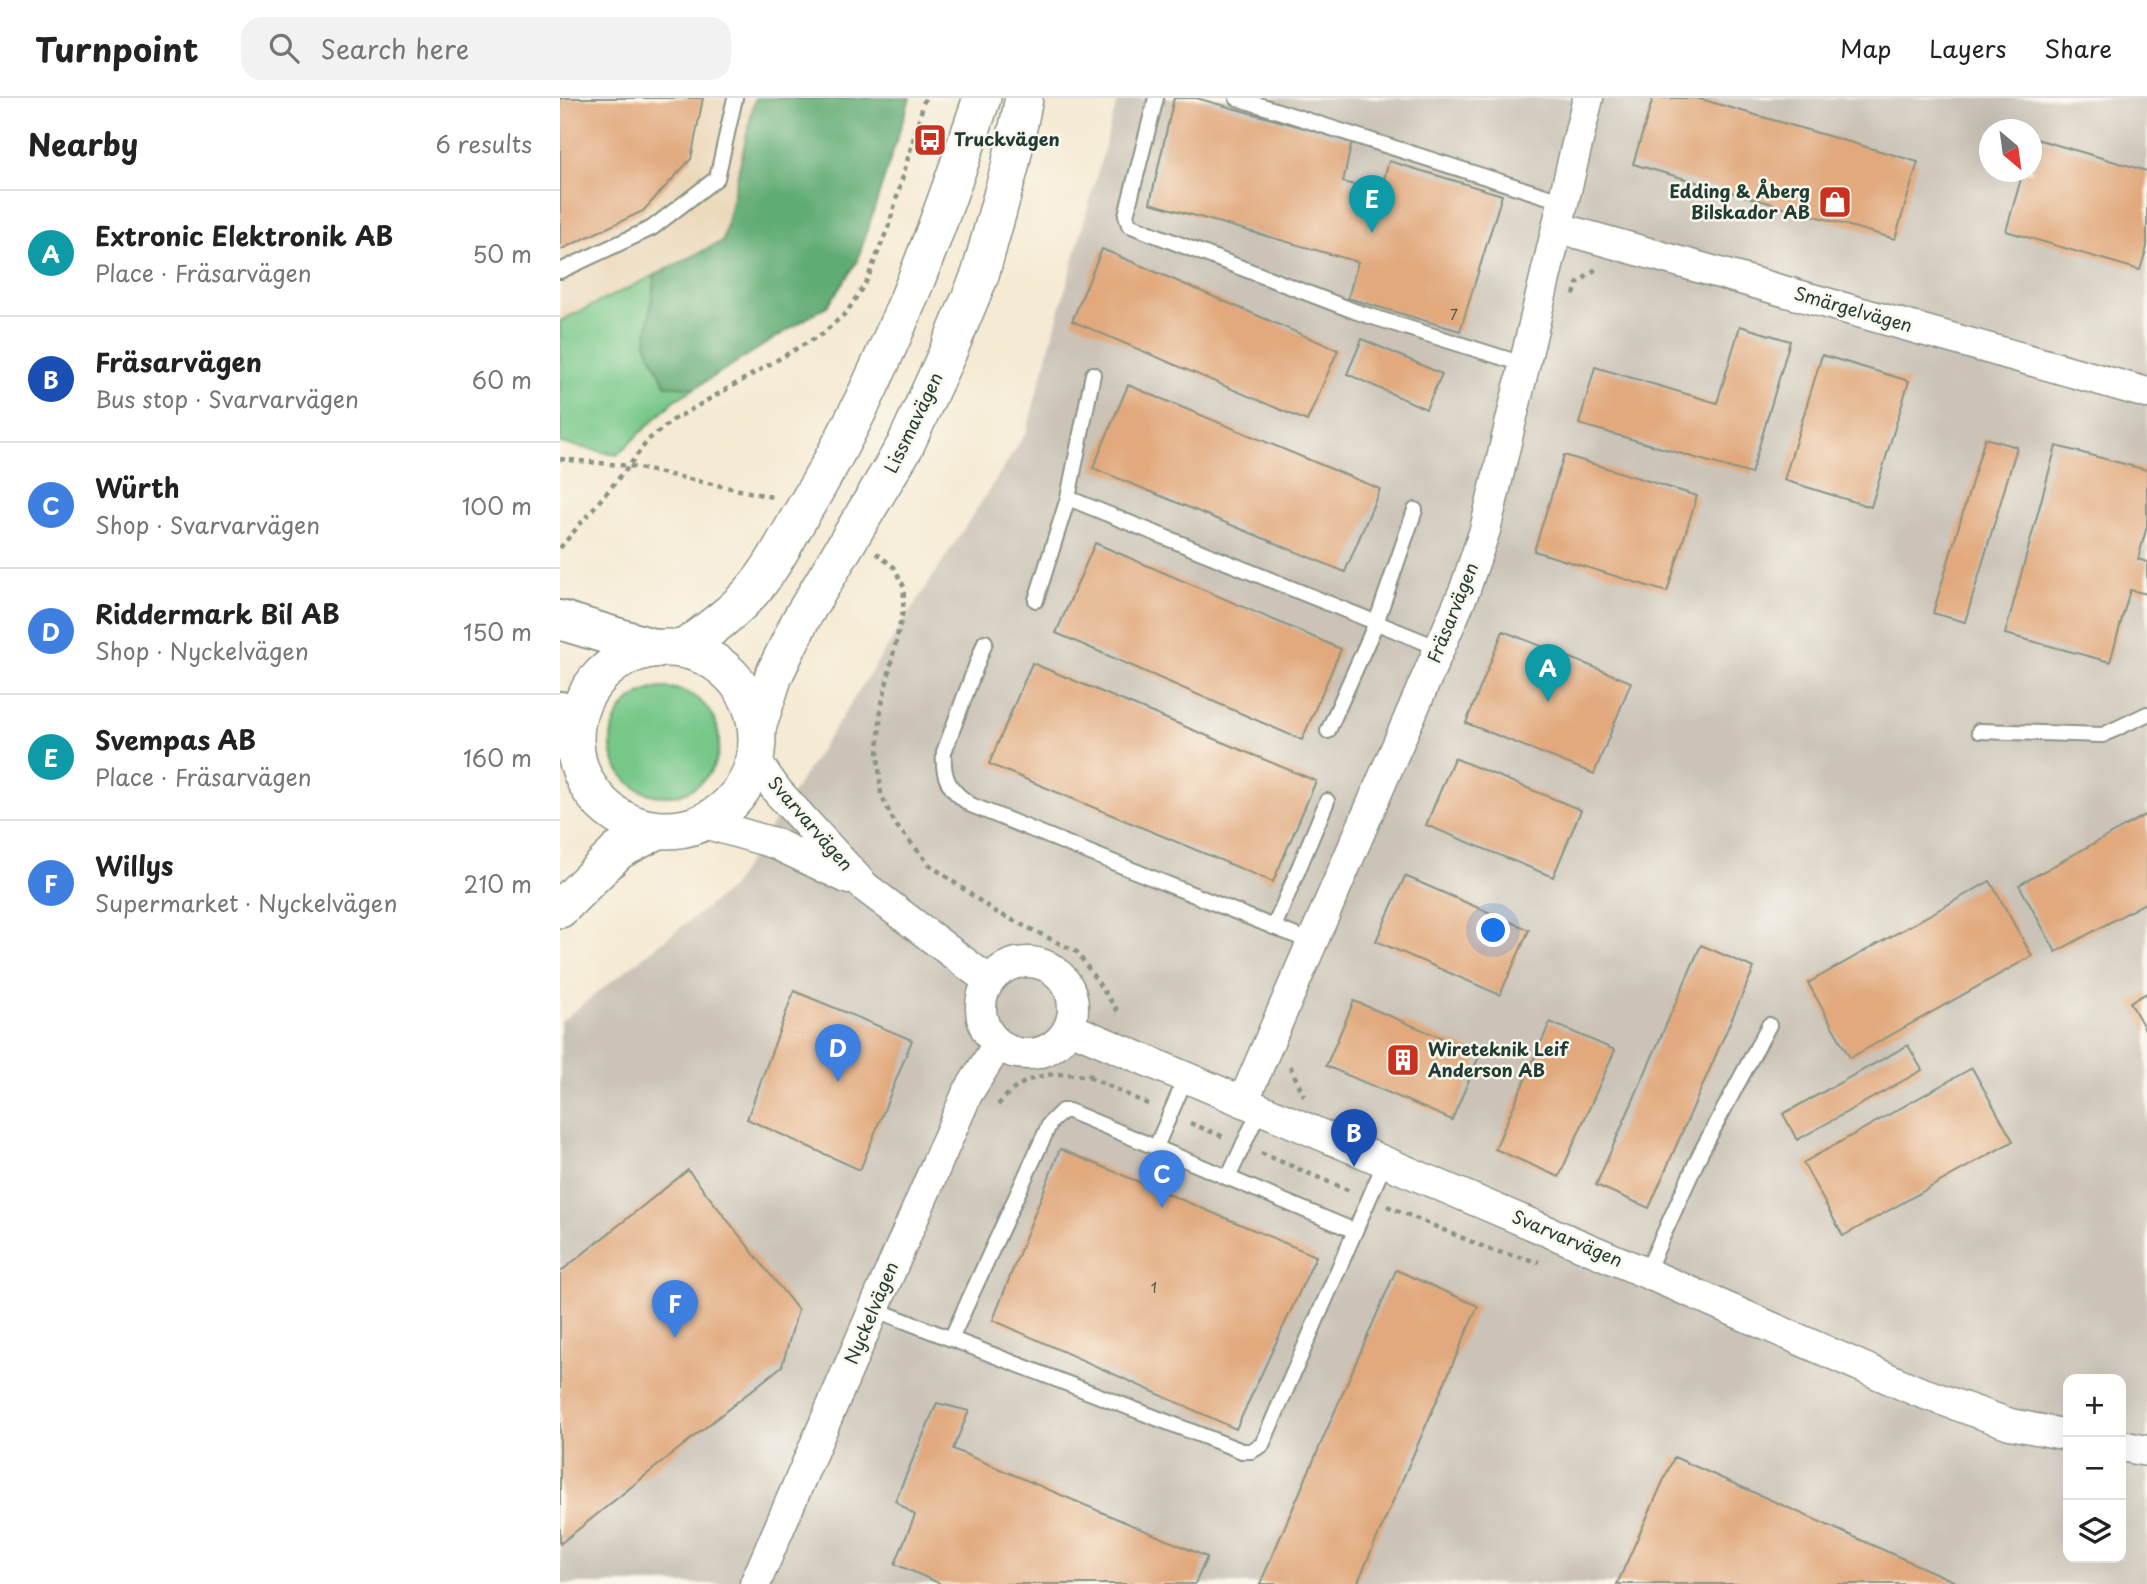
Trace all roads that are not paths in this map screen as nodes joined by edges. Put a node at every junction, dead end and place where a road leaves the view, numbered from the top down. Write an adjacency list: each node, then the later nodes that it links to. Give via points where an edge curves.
1 (735, 98): 8 (lane, via 717,178 652,228)
2 (982, 98): 19 (street, via 911,295 865,401 820,482 753,590 711,629)
3 (1024, 98): 23 (street, Lissmavägen, via 980,275 905,446 800,621 775,675)
4 (1156, 98): 9 (lane, via 1126,215 1129,225 1357,312)
5 (1237, 98): 7 (lane)
6 (1588, 98): 7 (street, Fräsarvägen)
7 (1561, 215): 9 (street, Fräsarvägen); 11 (street, Smärgelvägen)
8 (560, 271)
9 (1526, 365): 18 (street, Fräsarvägen, via 1485,530)
10 (1093, 374): 12 (lane)
11 (2147, 393)
12 (1068, 498): 14 (lane); 16 (lane)
13 (1415, 510): 16 (lane)
14 (1036, 600)
15 (560, 620): 19 (highway)
16 (1376, 623): 18 (lane); 21 (lane)
17 (985, 642): 30 (lane, via 944,752 943,767 957,795 971,805)
18 (1439, 648): 31 (street, Fräsarvägen)
19 (667, 649): 23 (street, via 714,662 726,670 748,703); 24 (street, via 622,659 598,678 581,704)
20 (2147, 714): 22 (lane, via 2103,735)
21 (1328, 731)
22 (1979, 731)
23 (756, 744): 26 (street, via 745,786 727,808); 28 (street, Svarvarvägen, via 778,792)
24 (568, 750): 27 (street, via 593,795 621,820)
25 (1326, 801): 30 (lane)
26 (704, 823): 27 (street); 28 (street, Svarvarvägen, via 774,843)
27 (656, 831): 29 (street, via 618,851)
28 (866, 887): 32 (street, Svarvarvägen)
29 (560, 909)
30 (1274, 927): 31 (lane)
31 (1311, 942): 37 (street, Fräsarvägen)
32 (989, 981): 34 (street, via 1010,963 1045,965 1073,996); 35 (street, via 982,1019)
33 (1769, 1025): 42 (lane, via 1701,1152)
34 (1070, 1028): 35 (street, via 1059,1043 1032,1055); 36 (street, Svarvarvägen)
35 (998, 1046): 43 (street, Nyckelvägen, via 967,1094)
36 (1186, 1077): 37 (street, Svarvarvägen); 38 (lane)
37 (1252, 1106): 39 (street, Svarvarvägen); 40 (lane, via 1243,1146)
38 (1156, 1147): 40 (lane); 44 (lane, via 1069,1111 1056,1116)
39 (1385, 1162): 41 (lane); 42 (street, Svarvarvägen)
40 (1228, 1178): 41 (lane)
41 (1355, 1231): 44 (lane, via 1262,1445 1251,1451)
42 (1646, 1273): 45 (street, Svarvarvägen, via 1917,1391 2010,1424)
43 (874, 1309): 44 (lane); 48 (street, Nyckelvägen)
44 (951, 1339)
45 (2063, 1434)
46 (2126, 1447): 47 (street)
47 (2147, 1451)
48 (762, 1576)

